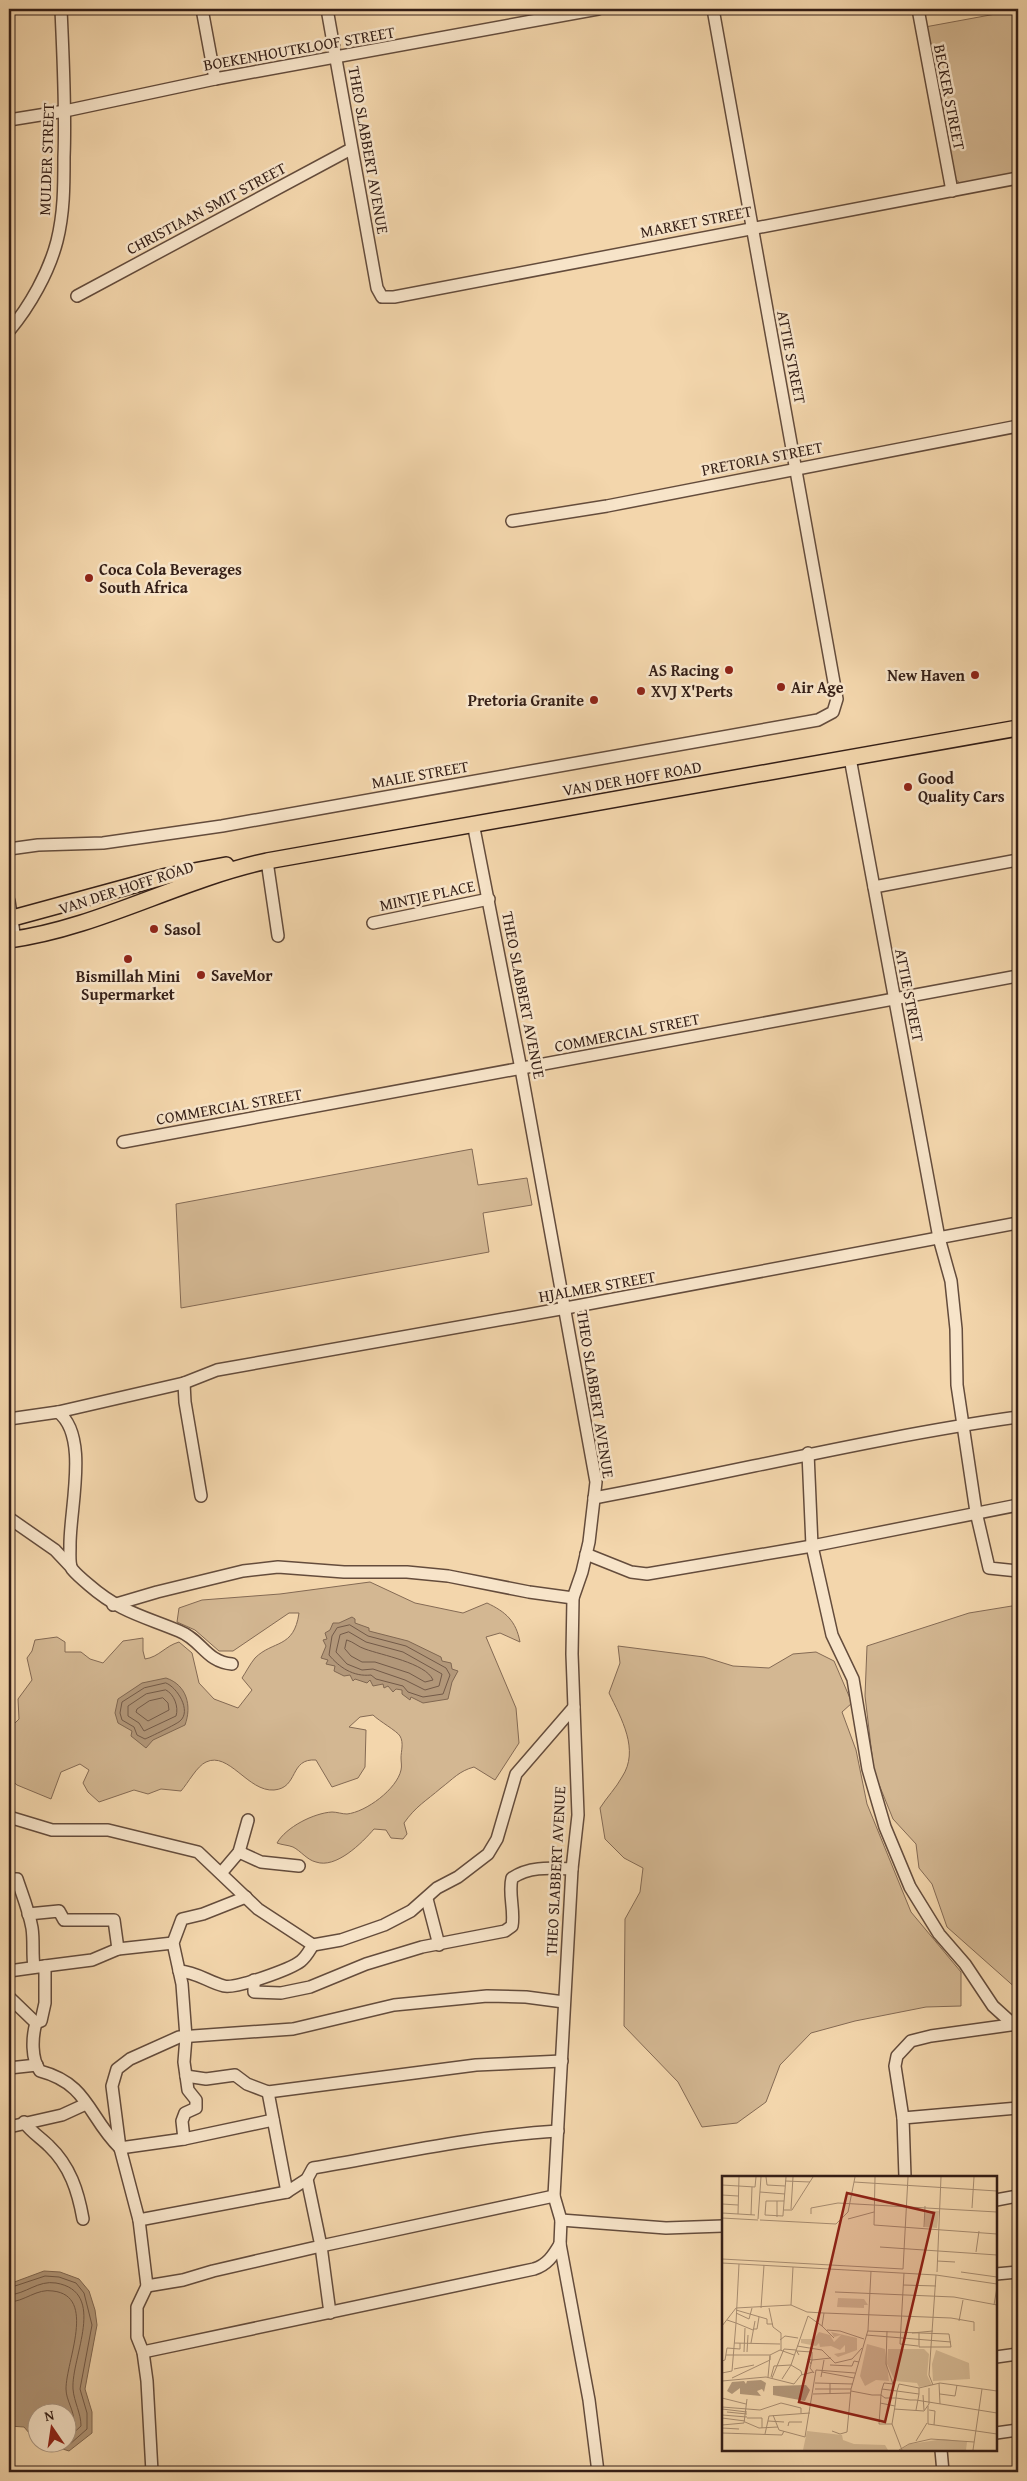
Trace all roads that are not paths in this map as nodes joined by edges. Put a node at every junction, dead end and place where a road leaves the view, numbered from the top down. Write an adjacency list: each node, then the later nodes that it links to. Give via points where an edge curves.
1 (61, 9): 9 (street, MULDER STREET)
2 (202, 9): 8 (street)
3 (327, 9): 7 (street, THEO SLABBERT AVENUE)
4 (598, 9): 7 (street, BOEKENHOUTKLOOF STREET)
5 (713, 9): 14 (street, ATTIE STREET)
6 (918, 9): 13 (street, BECKER STREET)
7 (336, 58): 8 (street, BOEKENHOUTKLOOF STREET); 11 (street, THEO SLABBERT AVENUE)
8 (215, 79): 9 (street, BOEKENHOUTKLOOF STREET)
9 (66, 112): 10 (street, BOEKENHOUTKLOOF STREET); 17 (street, MULDER STREET, via 64,208 56,242 29,303)
10 (9, 120)
11 (351, 149): 15 (street, CHRISTIAAN SMIT STREET); 16 (street, THEO SLABBERT AVENUE)
12 (1018, 178): 13 (street, MARKET STREET)
13 (952, 191): 14 (street, MARKET STREET)
14 (751, 227): 16 (street, MARKET STREET, via 394,297); 19 (street, ATTIE STREET)
15 (77, 296)
16 (381, 296)
17 (9, 331)
18 (1018, 426): 19 (street, PRETORIA STREET)
19 (796, 467): 20 (street, PRETORIA STREET, via 606,506); 21 (street, ATTIE STREET, via 837,699)
20 (512, 521)
21 (833, 712): 25 (street, MALIE STREET, via 818,720 222,826 103,843)
22 (1018, 728): 23 (main road, VAN DER HOFF ROAD)
23 (850, 758): 24 (main road, VAN DER HOFF ROAD); 28 (street, ATTIE STREET)
24 (473, 823): 27 (main road, VAN DER HOFF ROAD); 29 (street, THEO SLABBERT AVENUE)
25 (9, 849)
26 (1018, 860): 28 (street)
27 (260, 862): 31 (main road, VAN DER HOFF ROAD, via 175,874); 33 (street); 34 (main road, VAN DER HOFF ROAD, via 104,914)
28 (874, 887): 36 (street, ATTIE STREET)
29 (489, 899): 32 (street, MINTJE PLACE); 37 (street, THEO SLABBERT AVENUE)
30 (9, 901): 31 (street)
31 (10, 918): 34 (street)
32 (373, 924)
33 (278, 936)
34 (12, 939)
35 (1018, 976): 36 (street, COMMERCIAL STREET)
36 (894, 998): 37 (street, COMMERCIAL STREET); 40 (street, ATTIE STREET)
37 (521, 1069): 38 (street, COMMERCIAL STREET); 41 (street, THEO SLABBERT AVENUE)
38 (123, 1142)
39 (1018, 1224): 40 (street, HJALMER STREET)
40 (939, 1238): 41 (street, HJALMER STREET); 46 (street, ATTIE STREET, via 951,1281 956,1329 955,1364)
41 (566, 1308): 42 (street, HJALMER STREET, via 218,1370); 49 (street, THEO SLABBERT AVENUE, via 596,1482)
42 (184, 1383): 43 (street, HJALMER STREET); 48 (street)
43 (58, 1412): 45 (street, HJALMER STREET); 55 (street, via 72,1431 76,1458 70,1532)
44 (1018, 1417): 46 (street)
45 (9, 1419)
46 (964, 1425): 47 (street); 51 (street, ATTIE STREET)
47 (808, 1453): 49 (street, via 722,1474); 53 (street)
48 (201, 1496)
49 (594, 1498): 54 (street, THEO SLABBERT AVENUE)
50 (1018, 1505): 51 (street)
51 (976, 1512): 53 (street); 56 (street, ATTIE STREET, via 989,1568)
52 (9, 1518): 55 (street, via 55,1550)
53 (812, 1546): 54 (street, via 646,1574 631,1572); 82 (street, via 832,1635 852,1679 868,1769 885,1827 910,1887 939,1934 965,1964 993,2006)
54 (586, 1554): 57 (street, THEO SLABBERT AVENUE)
55 (71, 1567): 58 (street)
56 (1018, 1571)
57 (573, 1598): 58 (street, via 439,1575 278,1567 243,1571); 60 (street, THEO SLABBERT AVENUE)
58 (113, 1605): 59 (street, via 183,1633 214,1660)
59 (232, 1664)
60 (574, 1707): 65 (street, THEO SLABBERT AVENUE, via 578,1815); 69 (street, via 516,1774 497,1839 490,1852 458,1877 437,1888)
61 (9, 1817): 66 (street, via 52,1830 108,1830 189,1849 198,1852)
62 (248, 1820): 63 (street)
63 (239, 1852): 64 (street, via 261,1862); 66 (street)
64 (299, 1866)
65 (572, 1869): 73 (street, via 521,1872 512,1878 510,1885 512,1926 482,1937); 80 (street, THEO SLABBERT AVENUE)
66 (222, 1872): 68 (street)
67 (9, 1879): 70 (street, via 17,1879)
68 (246, 1897): 71 (street, via 203,1914 182,1918); 72 (street, via 258,1909)
69 (427, 1899): 72 (street, via 411,1911 372,1930); 73 (street)
70 (28, 1914): 74 (street, via 59,1911 64,1920 113,1919); 75 (street, via 32,1928 31,1947)
71 (173, 1942): 74 (street); 77 (street)
72 (313, 1945): 78 (street, via 298,1963)
73 (439, 1945): 78 (street, via 366,1964 310,1987 281,1993 254,1992)
74 (118, 1949): 75 (street, via 92,1960)
75 (40, 1967): 76 (street); 81 (street, via 45,2003 41,2020)
76 (9, 1971)
77 (180, 1971): 78 (street, via 195,1973 226,1986); 83 (street)
78 (254, 1980)
79 (9, 1997): 81 (street)
80 (564, 2002): 83 (street, via 487,1996 437,2000 394,2004 294,2028); 84 (street, THEO SLABBERT AVENUE)
81 (36, 2023): 85 (street)
82 (1016, 2025): 91 (street, via 920,2037 907,2044 897,2056 895,2066)
83 (186, 2037): 87 (street); 97 (street, via 130,2058 117,2069 112,2086)
84 (562, 2060): 88 (street, via 476,2065); 95 (street, THEO SLABBERT AVENUE)
85 (37, 2065): 86 (street); 89 (street, via 40,2071 54,2074 81,2092)
86 (9, 2068)
87 (186, 2076): 88 (street, via 206,2079 235,2075 247,2084); 96 (street, via 196,2108 185,2113 182,2121)
88 (268, 2092): 92 (street)
89 (86, 2104): 93 (street, via 62,2115); 97 (street)
90 (1018, 2108): 91 (street)
91 (903, 2118): 98 (street)
92 (273, 2120): 96 (street); 100 (street)
93 (24, 2122): 94 (street); 104 (street, via 50,2147 74,2181)
94 (9, 2126)
95 (558, 2130): 99 (street, via 412,2148 313,2168); 101 (street, THEO SLABBERT AVENUE)
96 (184, 2139): 97 (street)
97 (120, 2148): 105 (street)
98 (905, 2176)
99 (307, 2179): 100 (street); 109 (street)
100 (287, 2192): 105 (street)
101 (554, 2196): 106 (street, THEO SLABBERT AVENUE); 109 (street)
102 (1018, 2196): 103 (street)
103 (997, 2200)
104 (83, 2219)
105 (139, 2220): 112 (street)
106 (561, 2220): 107 (street, via 666,2228); 108 (street, THEO SLABBERT AVENUE)
107 (722, 2226)
108 (560, 2244): 113 (street, via 550,2260 534,2269); 121 (street, THEO SLABBERT AVENUE, via 589,2400)
109 (321, 2246): 112 (street); 113 (street)
110 (1018, 2272): 111 (street)
111 (997, 2274)
112 (147, 2286): 114 (street, via 136,2307 137,2337)
113 (330, 2313): 114 (street)
114 (143, 2352): 120 (street, via 150,2407)
115 (1018, 2354): 116 (street)
116 (997, 2357)
117 (1018, 2430): 118 (street)
118 (997, 2433)
119 (942, 2451): 122 (street)
120 (152, 2472)
121 (598, 2472)
122 (943, 2472)

